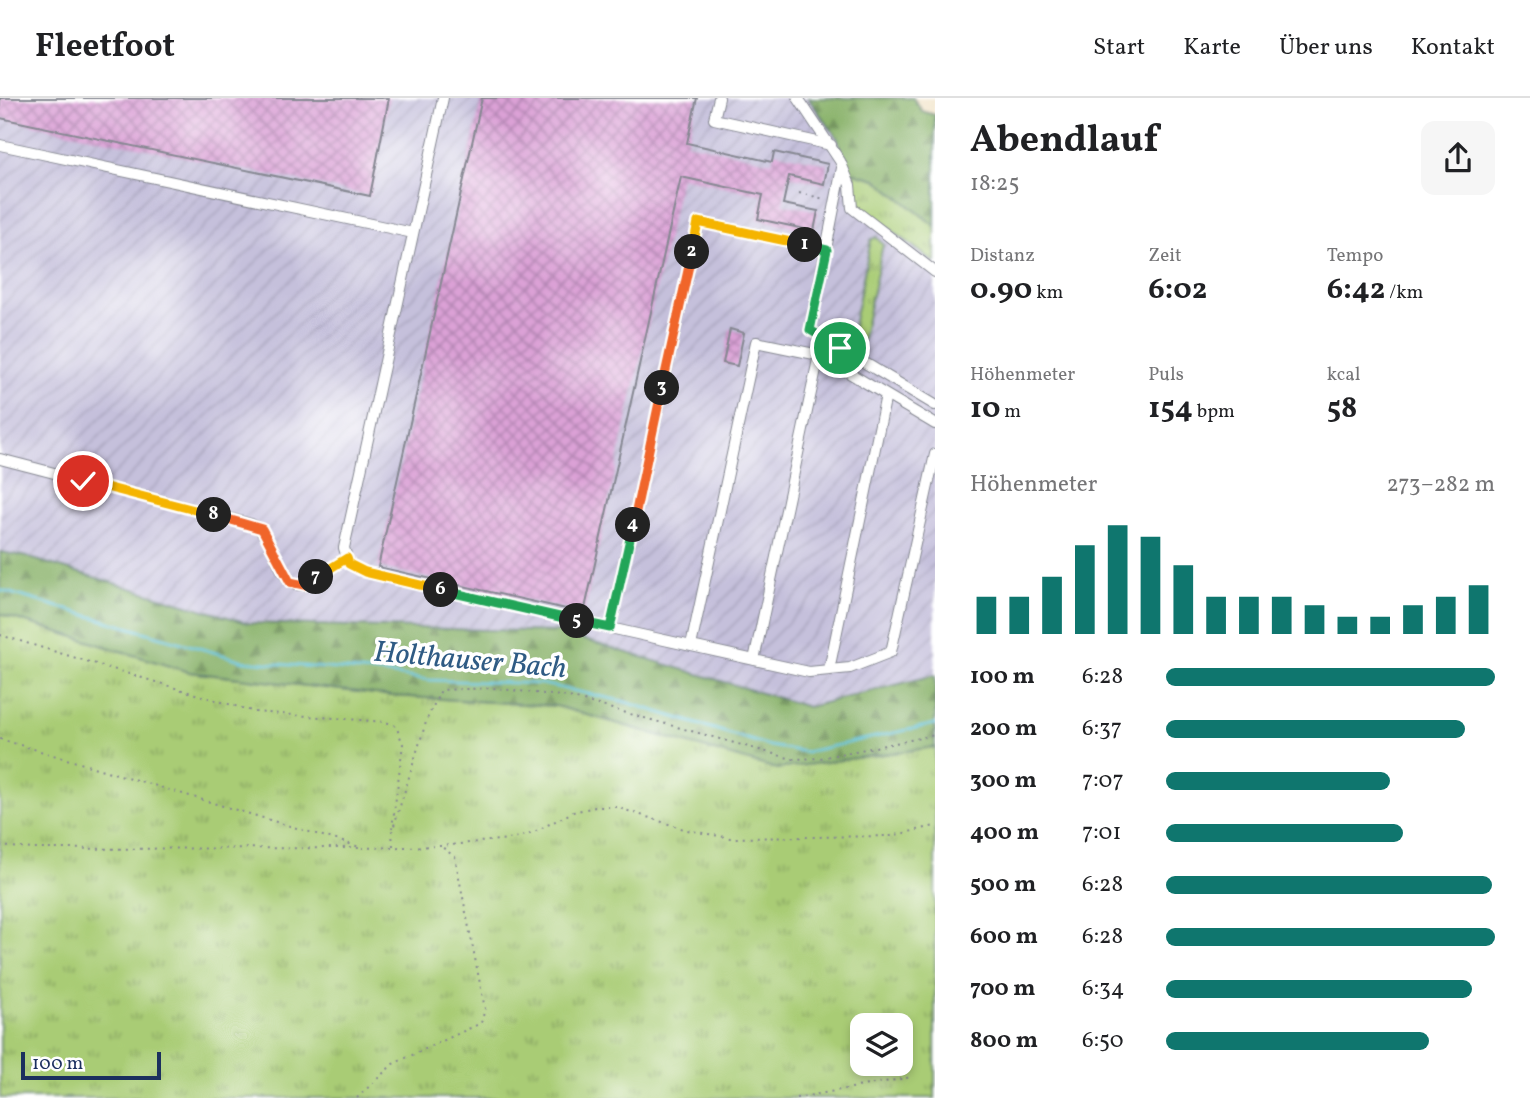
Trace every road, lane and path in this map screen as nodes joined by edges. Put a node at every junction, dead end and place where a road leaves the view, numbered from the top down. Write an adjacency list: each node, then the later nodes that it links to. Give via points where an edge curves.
1 (443, 98): 9 (lane)
2 (719, 98): 5 (lane, via 714,119)
3 (798, 98): 5 (lane)
4 (0, 145): 9 (lane)
5 (831, 145): 6 (lane)
6 (842, 168): 8 (lane); 11 (lane, via 852,208)
7 (799, 193): 8 (path)
8 (836, 201): 10 (lane)
9 (413, 233): 18 (lane, via 344,548)
10 (827, 250): 14 (lane, via 810,330); 19 (lane, via 698,222)
11 (935, 272)
12 (820, 355): 13 (lane); 21 (lane, via 756,342); 22 (lane)
13 (886, 395): 15 (lane); 23 (lane)
14 (935, 405)
15 (935, 424)
16 (935, 454): 23 (lane, via 891,652 850,668)
17 (0, 459): 18 (lane, via 251,524 270,539 285,576 296,585 304,585)
18 (347, 558): 19 (lane, via 349,564 365,572)
19 (610, 628): 21 (lane)
20 (0, 635): 27 (path, via 256,712 396,726 403,744)
21 (691, 646): 22 (lane)
22 (754, 660): 23 (lane, via 809,672)
23 (829, 670)
24 (935, 735): 27 (path, via 820,758 792,759 569,697 454,687 440,690 436,696)
25 (0, 739): 31 (path)
26 (935, 826): 30 (path, via 891,836 730,838 687,830 616,807 595,807 573,812 528,835)
27 (392, 832): 29 (path)
28 (0, 846): 31 (path)
29 (393, 846): 30 (path); 31 (path)
30 (441, 846): 33 (path, via 455,857 485,1009 481,1023 393,1064)
31 (363, 848)
32 (912, 1077): 34 (path)
33 (357, 1098)
34 (796, 1098)

